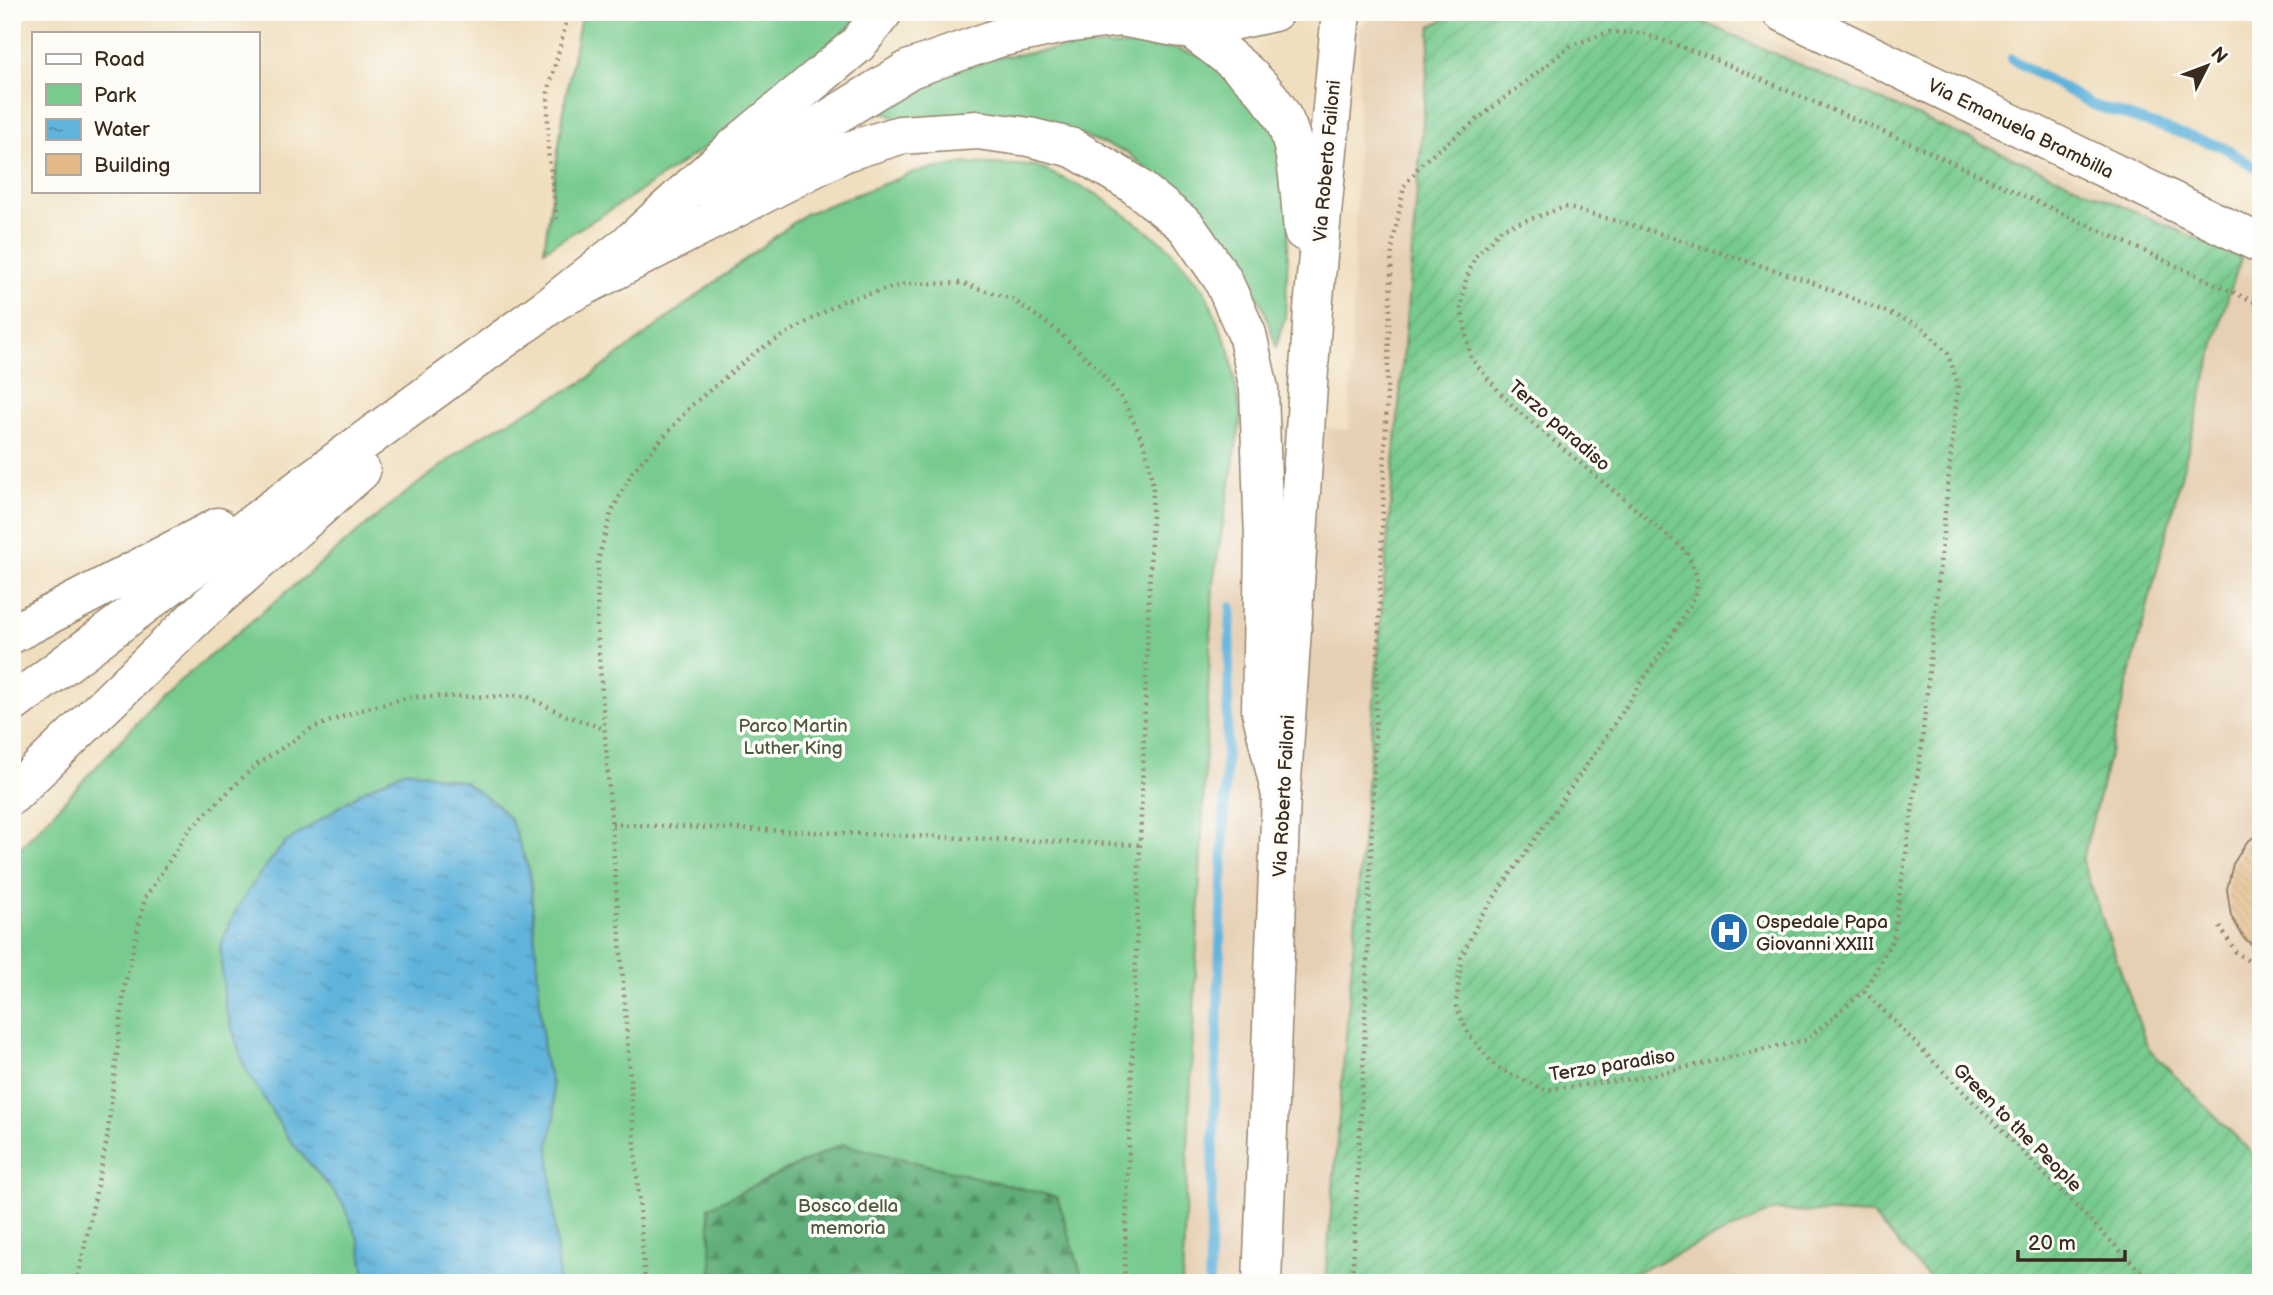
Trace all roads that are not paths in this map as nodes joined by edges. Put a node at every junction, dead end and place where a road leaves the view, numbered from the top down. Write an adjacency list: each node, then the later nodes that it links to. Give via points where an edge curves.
1 (883, 12): 7 (main road, via 857,45)
2 (1274, 12): 6 (main road)
3 (1341, 12): 10 (main road, Via Roberto Failoni)
4 (1782, 12): 8 (main road, Via Emanuela Brambilla)
5 (1116, 15): 6 (main road); 7 (main road, via 998,38 910,69)
6 (1192, 30): 10 (main road, Via Roberto Failoni, via 1253,78 1290,133)
7 (633, 240): 9 (main road)
8 (2261, 244)
9 (546, 308): 11 (main road); 14 (main road, via 197,616); 15 (main road, via 845,152 900,135 976,130 1029,137 1073,148 1132,183 1186,226 1222,278 1247,334 1259,389 1264,542 1261,711)
10 (1313, 309): 15 (main road, Via Roberto Failoni)
11 (319, 474): 12 (main road); 13 (main road)
12 (12, 634)
13 (12, 704)
14 (12, 795)
15 (1281, 795): 16 (main road, Via Roberto Failoni)
16 (1262, 1283)

